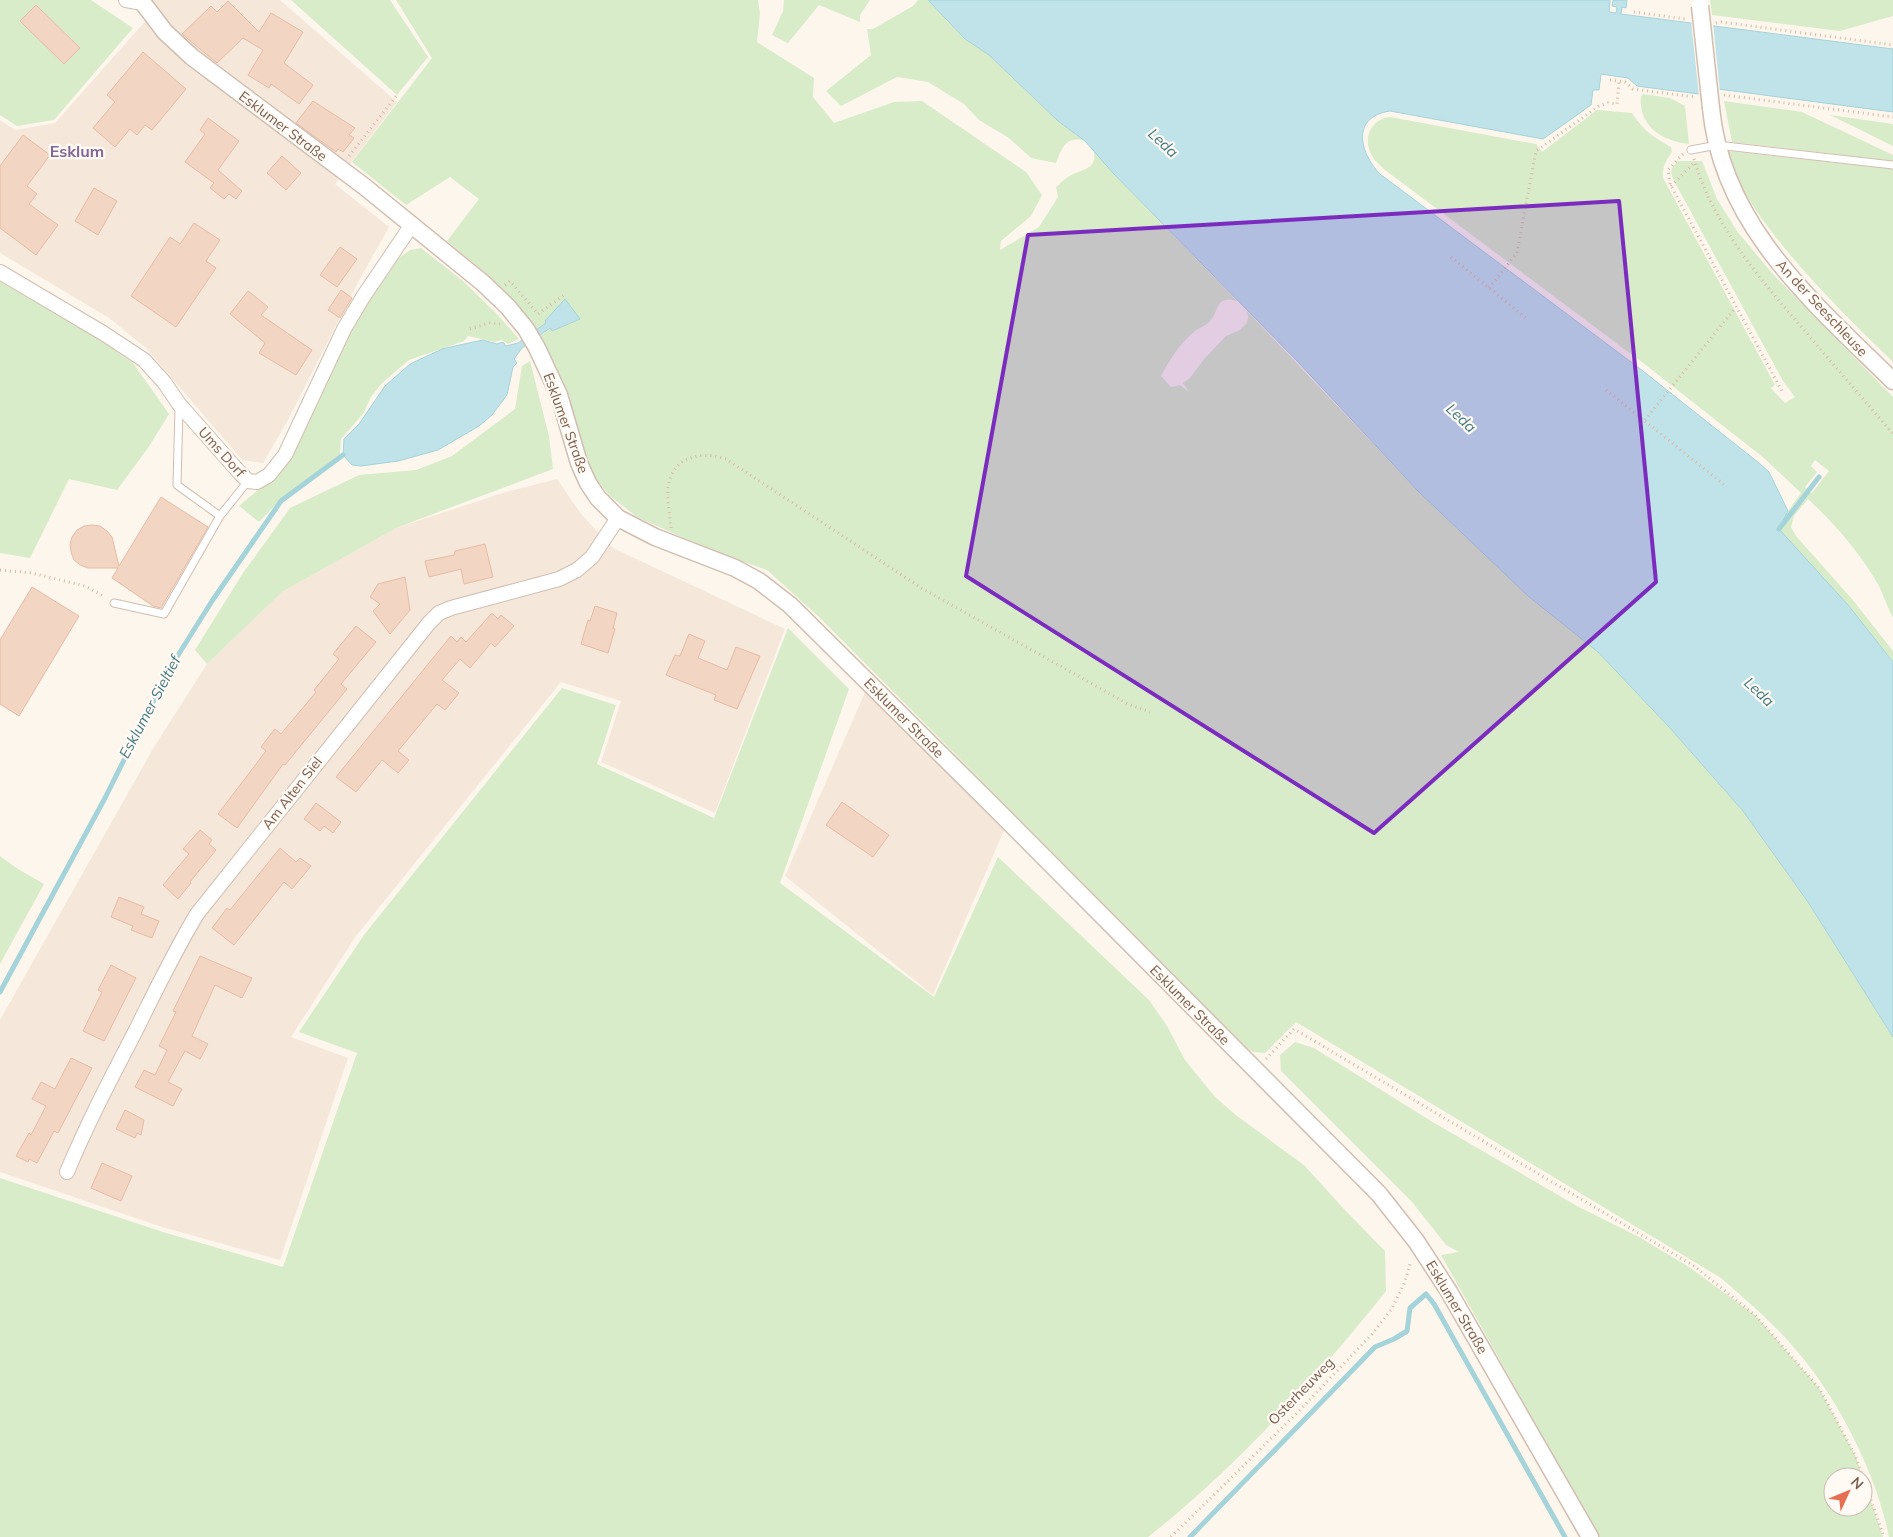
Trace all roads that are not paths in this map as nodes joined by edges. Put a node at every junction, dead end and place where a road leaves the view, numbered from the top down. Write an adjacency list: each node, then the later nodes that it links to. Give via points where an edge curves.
1 (126, 0): 2 (street)
2 (143, 2): 7 (street, Esklumer Straße, via 165,32 192,57)
3 (1700, 3): 4 (street, An der Seeschleuse, bridge)
4 (1716, 145): 5 (lane); 6 (lane); 9 (street, An der Seeschleuse, via 1734,193 1768,248 1812,302)
5 (1691, 150)
6 (1893, 165)
7 (411, 226): 11 (street, Ums Dorf, via 344,329 285,455 269,475 257,482); 13 (street, Esklumer Straße, via 483,283 526,329 559,395 588,483)
8 (0, 272): 10 (street, Ums Dorf, via 144,360)
9 (1893, 381)
10 (179, 404): 11 (street, Ums Dorf); 12 (lane, via 177,485)
11 (248, 481): 12 (lane)
12 (220, 516): 14 (lane, via 164,614)
13 (618, 518): 15 (street, Am Alten Siel, via 592,557 577,570 558,579 451,608 439,613 429,623 197,914 177,947); 16 (street, Esklumer Straße, via 648,534 735,568 759,581 790,605 1379,1194 1416,1241 1448,1290)
14 (114, 603)
15 (67, 1172)
16 (1590, 1537)

